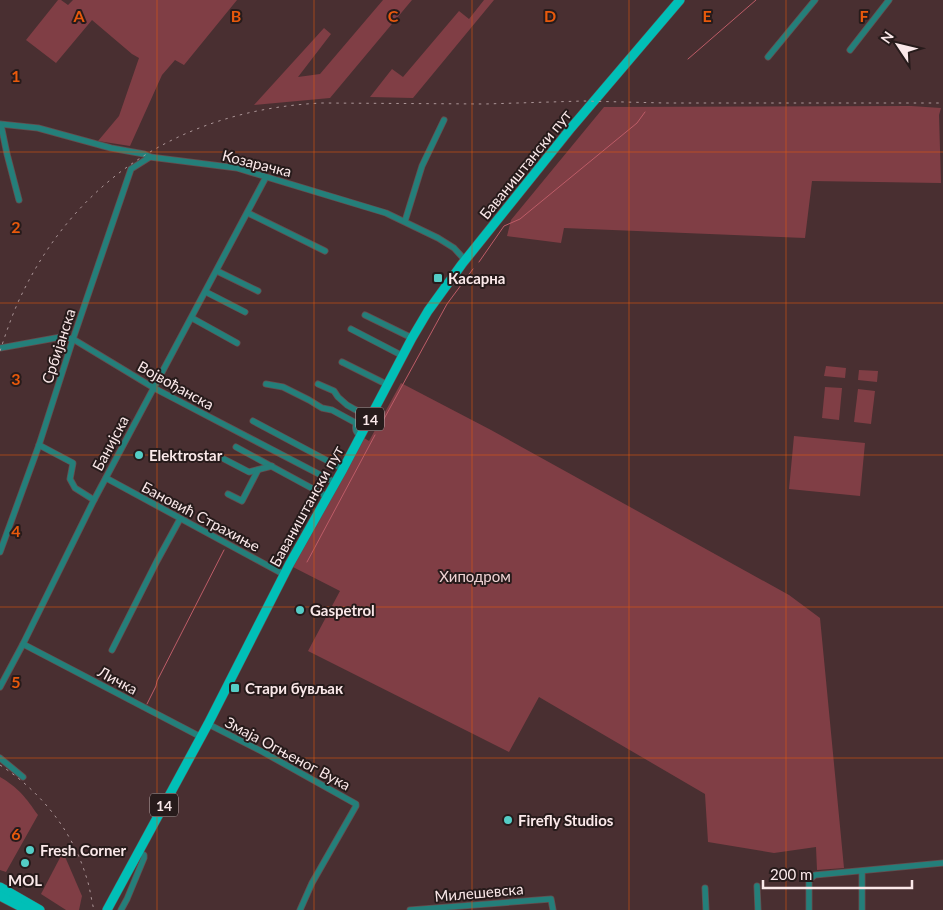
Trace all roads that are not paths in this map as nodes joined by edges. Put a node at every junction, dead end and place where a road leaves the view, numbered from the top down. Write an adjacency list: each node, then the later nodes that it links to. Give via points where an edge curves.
1 (680, 0): 14 (main road, Баваништански пут / 14)
2 (815, 0): 5 (street)
3 (890, 0): 4 (street)
4 (850, 50)
5 (768, 57)
6 (444, 120): 12 (street, via 422,166)
7 (1, 124): 8 (street, Козарачка, via 38,128); 10 (street)
8 (150, 157): 9 (street, Козарачка, via 237,168); 23 (street, Србијанска, via 131,169)
9 (266, 177): 11 (street, Банијска); 12 (street, Козарачка)
10 (19, 200)
11 (248, 213): 13 (street); 15 (street, Банијска)
12 (405, 221): 14 (street, Козарачка, via 454,248)
13 (325, 252)
14 (465, 260): 22 (main road, Баваништански пут / 14)
15 (217, 271): 16 (street, Банијска); 17 (street)
16 (206, 292): 18 (street); 20 (street, Банијска)
17 (258, 292)
18 (245, 312)
19 (365, 315): 22 (street)
20 (192, 318): 24 (street); 31 (street, Банијска)
21 (350, 330): 26 (street)
22 (412, 338): 26 (main road, Баваништански пут / 14)
23 (73, 339): 25 (street, via 61,337); 31 (street, Војвођанска); 35 (street, Србијанска)
24 (238, 343)
25 (0, 348)
26 (403, 356): 30 (main road, Баваништански пут / 14)
27 (342, 362): 30 (street)
28 (266, 384): 34 (street, via 283,387 356,423 355,429)
29 (318, 384): 32 (street, via 334,391 347,405)
30 (388, 386): 32 (main road, Баваништански пут / 14)
31 (154, 388): 41 (street, Банијска); 42 (street, Војвођанска)
32 (370, 418): 34 (main road, Баваништански пут / 14)
33 (252, 421): 39 (street)
34 (361, 436): 39 (main road, Баваништански пут / 14)
35 (39, 445): 45 (street, via 73,463 70,478 75,488); 47 (street, Србијанска)
36 (236, 447): 38 (street)
37 (224, 459): 40 (street, via 249,472)
38 (272, 466): 40 (street); 44 (street)
39 (343, 469): 42 (main road, Баваништански пут / 14)
40 (258, 470): 43 (street, via 242,501)
41 (106, 478): 45 (street, Банијска); 46 (street, Бановић Страхиње)
42 (336, 483): 44 (main road, Баваништански пут / 14)
43 (228, 494)
44 (328, 496): 48 (main road, Баваништански пут / 14)
45 (94, 500): 49 (street, Банијска)
46 (180, 519): 48 (street, Бановић Страхиње); 50 (street)
47 (0, 552)
48 (285, 575): 52 (main road, Баваништански пут / 14)
49 (23, 644): 51 (street, Банијска); 53 (street, Личка)
50 (112, 650)
51 (0, 687)
52 (208, 724): 53 (main road, Баваништански пут / 14); 67 (street, Змаја Огњеног Вука, via 356,804)
53 (201, 737): 56 (main road, Баваништански пут / 14)
54 (0, 758): 55 (street)
55 (22, 776)
56 (139, 852): 65 (main road, Баваништански пут / 14); 66 (street, via 144,858)
57 (943, 863): 58 (street)
58 (862, 871): 72 (street, via 815,875 809,880); 73 (street)
59 (0, 886): 64 (main road)
60 (757, 886): 71 (street)
61 (705, 888): 70 (street)
62 (0, 896): 63 (main road)
63 (27, 910)
64 (40, 910)
65 (107, 910)
66 (121, 910)
67 (300, 910)
68 (410, 910): 69 (street, Милешевска, via 551,898)
69 (553, 910)
70 (706, 910)
71 (758, 910)
72 (809, 910)
73 (862, 910)

